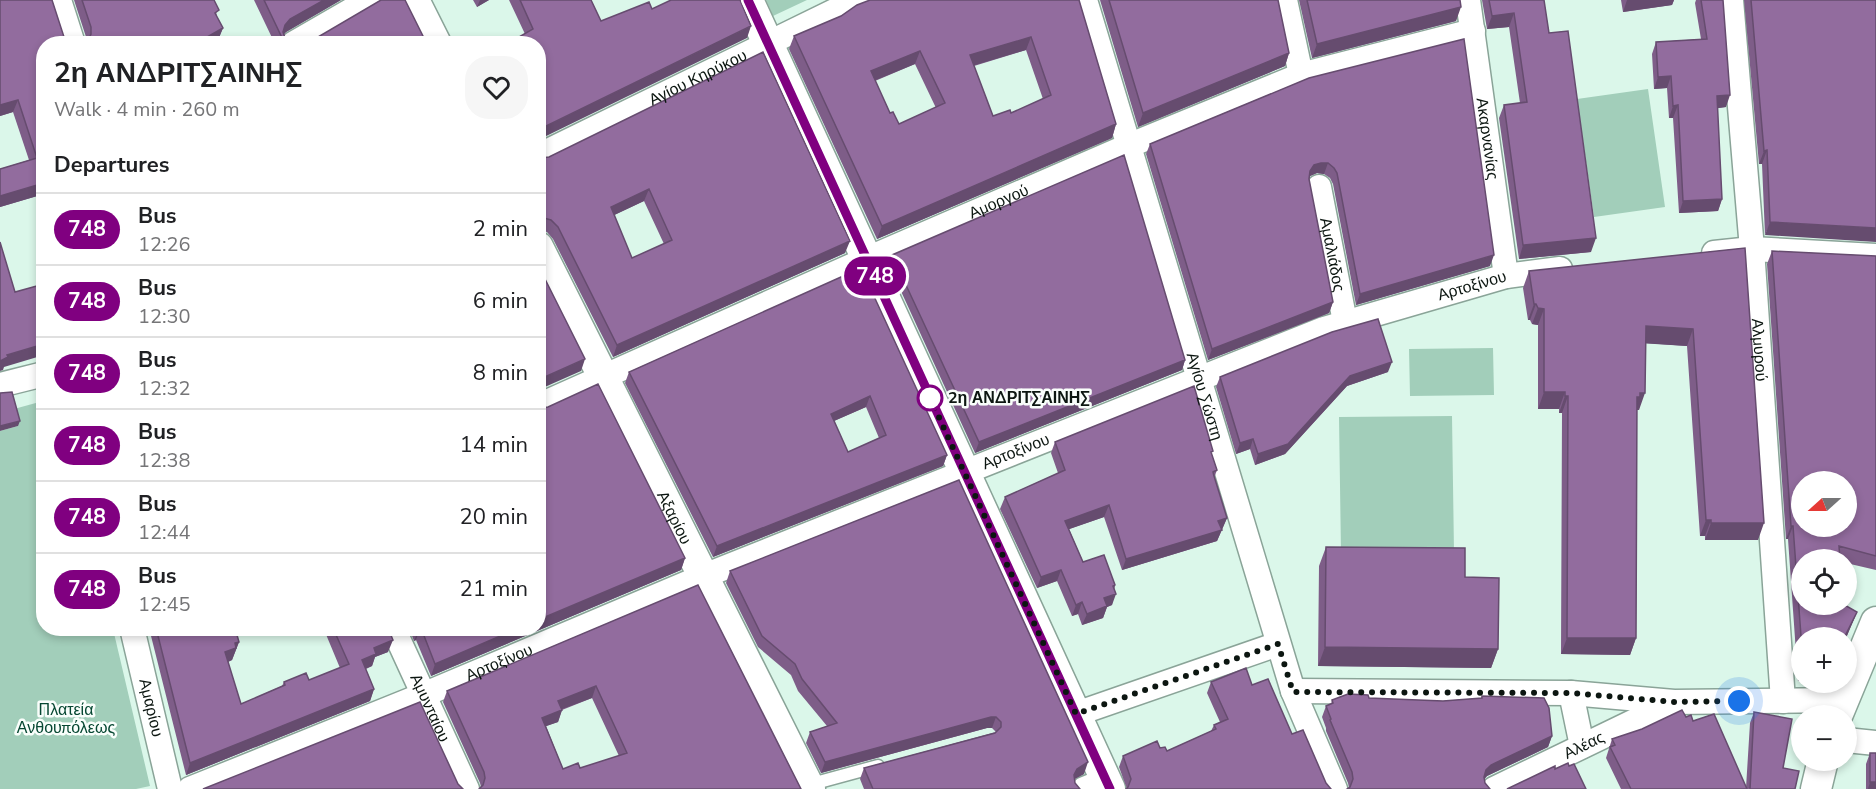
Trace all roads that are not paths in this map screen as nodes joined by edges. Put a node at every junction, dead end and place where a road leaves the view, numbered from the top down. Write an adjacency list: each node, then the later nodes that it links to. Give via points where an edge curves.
1 (59, 0): 11 (street)
2 (369, 0): 12 (street)
3 (414, 0): 13 (street)
4 (748, 0): 14 (street)
5 (857, 0): 14 (street, Αγίου Κηρύκου)
6 (1085, 0): 16 (street, Αγίου Σώστη)
7 (1284, 0): 15 (street)
8 (1468, 0): 10 (street, Ακαρνανίας)
9 (1731, 0): 19 (street, Αλμυρού)
10 (1473, 31): 15 (street, Αμοργού); 25 (street, Ακαρνανίας)
11 (70, 36)
12 (307, 36)
13 (432, 36)
14 (768, 43): 17 (street, Αγίου Κηρύκου); 22 (street)
15 (1301, 75): 16 (street, Αμοργού)
16 (1128, 146): 22 (street, Αμοργού); 29 (street, Αγίου Σώστη)
17 (546, 152)
18 (1318, 187): 26 (street, Αμαλιάδος)
19 (1752, 249): 20 (street); 21 (street); 41 (street, Αλμυρού)
20 (1694, 255)
21 (1876, 256)
22 (867, 259): 28 (street, Αμοργού); 32 (street)
23 (546, 263): 28 (street, Αξαρίου)
24 (1578, 267): 25 (street, Αρτοξίνου)
25 (1506, 276): 26 (street, Αρτοξίνου)
26 (1345, 322): 29 (street, Αρτοξίνου)
27 (36, 376): 30 (street)
28 (603, 376): 31 (street, Αμοργού); 33 (street, Αξαρίου)
29 (1198, 378): 32 (street, Αρτοξίνου); 37 (street, Αγίου Σώστη)
30 (0, 385)
31 (546, 402)
32 (965, 473): 33 (street, Αρτοξίνου); 45 (street)
33 (704, 576): 40 (street, Αρτοξίνου); 52 (street, Αξαρίου)
34 (1876, 622): 44 (street)
35 (134, 636): 53 (street, Αμαρίου)
36 (397, 636): 40 (street, Αμυνταίου)
37 (1278, 644): 38 (street, Αγίου Σώστη); 45 (street)
38 (1293, 692): 39 (street); 56 (street, Αγίου Σώστη)
39 (1571, 693): 42 (street); 48 (street)
40 (423, 695): 54 (street, Αρτοξίνου); 55 (street, Αμυνταίου)
41 (1783, 701): 42 (street); 43 (street)
42 (1674, 702): 48 (street, Αλέας)
43 (1815, 705)
44 (1840, 705)
45 (1076, 714): 51 (street)
46 (1857, 741): 47 (street)
47 (1876, 742)
48 (1582, 746): 57 (street, Αλέας)
49 (887, 763): 52 (lane)
50 (1820, 771): 58 (street)
51 (1100, 786)
52 (803, 788)
53 (170, 789)
54 (190, 789)
55 (467, 789)
56 (1335, 789)
57 (1494, 789)
58 (1816, 789)

